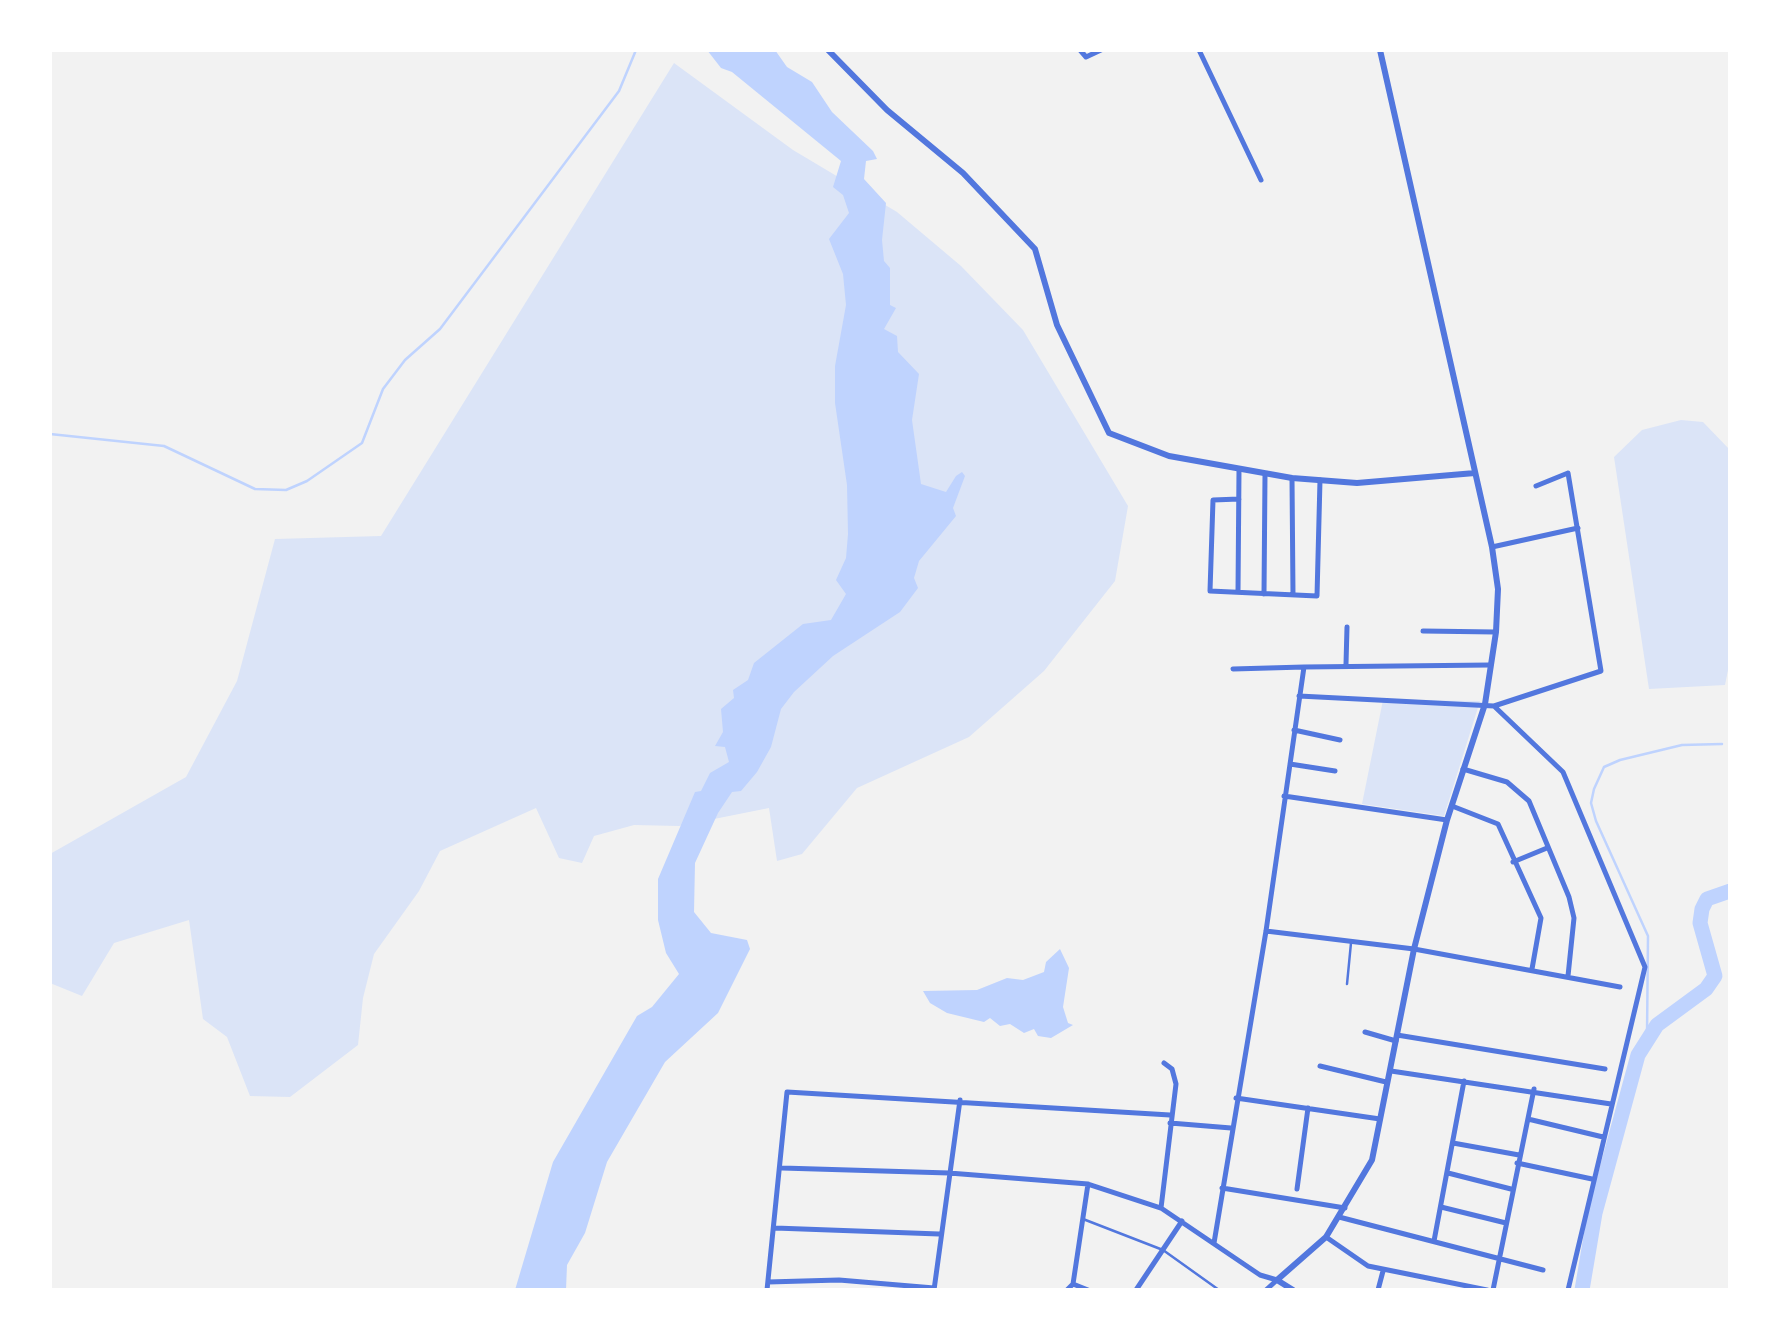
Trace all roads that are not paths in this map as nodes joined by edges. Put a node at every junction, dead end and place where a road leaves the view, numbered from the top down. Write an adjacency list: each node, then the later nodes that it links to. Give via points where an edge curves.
1 (828, 50): 7 (street, via 963,172 1034,249 1057,324 1102,426 1168,456)
2 (1080, 50): 3 (street, via 1086,57)
3 (1101, 50)
4 (1200, 50): 6 (street)
5 (1380, 50): 8 (street)
6 (1261, 180)
7 (1239, 470): 9 (street); 13 (street)
8 (1475, 473): 11 (street); 15 (street)
9 (1265, 475): 10 (street); 17 (street)
10 (1292, 478): 11 (street); 18 (street)
11 (1320, 480): 18 (street, via 1318,596)
12 (1536, 486): 14 (street, via 1567,471)
13 (1239, 499): 16 (street); 16 (street, via 1213,500 1210,591)
14 (1578, 528): 15 (street); 27 (street, via 1602,671)
15 (1492, 547): 21 (street)
16 (1238, 592): 17 (street)
17 (1264, 594): 18 (street)
18 (1293, 595)
19 (1347, 627): 22 (street)
20 (1423, 630): 21 (street)
21 (1496, 632): 23 (street)
22 (1346, 664): 23 (street); 24 (street)
23 (1493, 666): 27 (street)
24 (1304, 667): 25 (street); 26 (street)
25 (1233, 668)
26 (1298, 696): 27 (street); 28 (street)
27 (1489, 705): 31 (street); 56 (street, via 1563,772 1644,967)
28 (1294, 730): 29 (street); 30 (street)
29 (1340, 740)
30 (1290, 764): 32 (street); 33 (street)
31 (1464, 770): 34 (street); 36 (street, via 1507,782 1522,794)
32 (1335, 771)
33 (1284, 796): 35 (street); 38 (street)
34 (1452, 806): 35 (street); 37 (street, via 1493,820)
35 (1447, 820): 40 (street)
36 (1548, 848): 37 (street); 42 (street, via 1574,918)
37 (1513, 862): 41 (street, via 1541,918)
38 (1266, 930): 39 (street); 54 (street)
39 (1352, 942): 40 (street); 43 (lane)
40 (1414, 949): 41 (street); 46 (street)
41 (1532, 970): 42 (street)
42 (1568, 976): 44 (street)
43 (1347, 984)
44 (1620, 987)
45 (1365, 1032): 46 (street)
46 (1397, 1038): 49 (street); 50 (street)
47 (1164, 1063): 59 (street, via 1176,1076)
48 (1320, 1066): 52 (street)
49 (1605, 1068)
50 (1392, 1071): 51 (street); 52 (street)
51 (1464, 1082): 53 (street); 63 (street)
52 (1389, 1083): 60 (street)
53 (1534, 1089): 56 (street); 58 (street)
54 (1236, 1098): 57 (street); 61 (street)
55 (960, 1100): 59 (street); 65 (street, via 787,1092); 66 (street)
56 (1610, 1104): 62 (street)
57 (1308, 1108): 60 (street); 71 (street)
58 (1528, 1118): 62 (street); 64 (street)
59 (1170, 1119): 61 (street); 74 (street)
60 (1383, 1120): 75 (street, via 1372,1160)
61 (1231, 1128): 70 (street)
62 (1603, 1136): 68 (street)
63 (1452, 1142): 64 (street); 67 (street)
64 (1518, 1159): 68 (street); 72 (street)
65 (782, 1168): 66 (street); 80 (street)
66 (949, 1173): 69 (street); 81 (street)
67 (1448, 1173): 72 (street); 73 (street)
68 (1593, 1179): 103 (street)
69 (1088, 1184): 74 (street); 77 (street)
70 (1222, 1188): 75 (street); 84 (street)
71 (1298, 1189)
72 (1511, 1189): 79 (street)
73 (1441, 1207): 79 (street); 83 (street)
74 (1160, 1208): 78 (street)
75 (1345, 1208): 76 (street)
76 (1339, 1217): 82 (street); 83 (street)
77 (1081, 1218): 85 (lane); 91 (street)
78 (1182, 1221): 84 (street); 85 (street)
79 (1506, 1223): 86 (street)
80 (775, 1228): 81 (street); 92 (street)
81 (939, 1234): 93 (street)
82 (1326, 1238): 88 (street); 89 (street)
83 (1434, 1240): 86 (street)
84 (1214, 1243): 89 (street)
85 (1163, 1250): 97 (street); 98 (lane)
86 (1498, 1257): 87 (street); 102 (street)
87 (1543, 1270)
88 (1383, 1271): 101 (street); 102 (street)
89 (1277, 1280): 99 (street); 100 (street)
90 (804, 1281): 92 (street); 93 (street); 94 (street)
91 (1073, 1284): 95 (street); 96 (street)
92 (767, 1286)
93 (934, 1289)
94 (804, 1290)
95 (1068, 1290)
96 (1088, 1290)
97 (1136, 1290)
98 (1219, 1290)
99 (1266, 1290)
100 (1294, 1290)
101 (1378, 1290)
102 (1490, 1290)
103 (1568, 1290)

